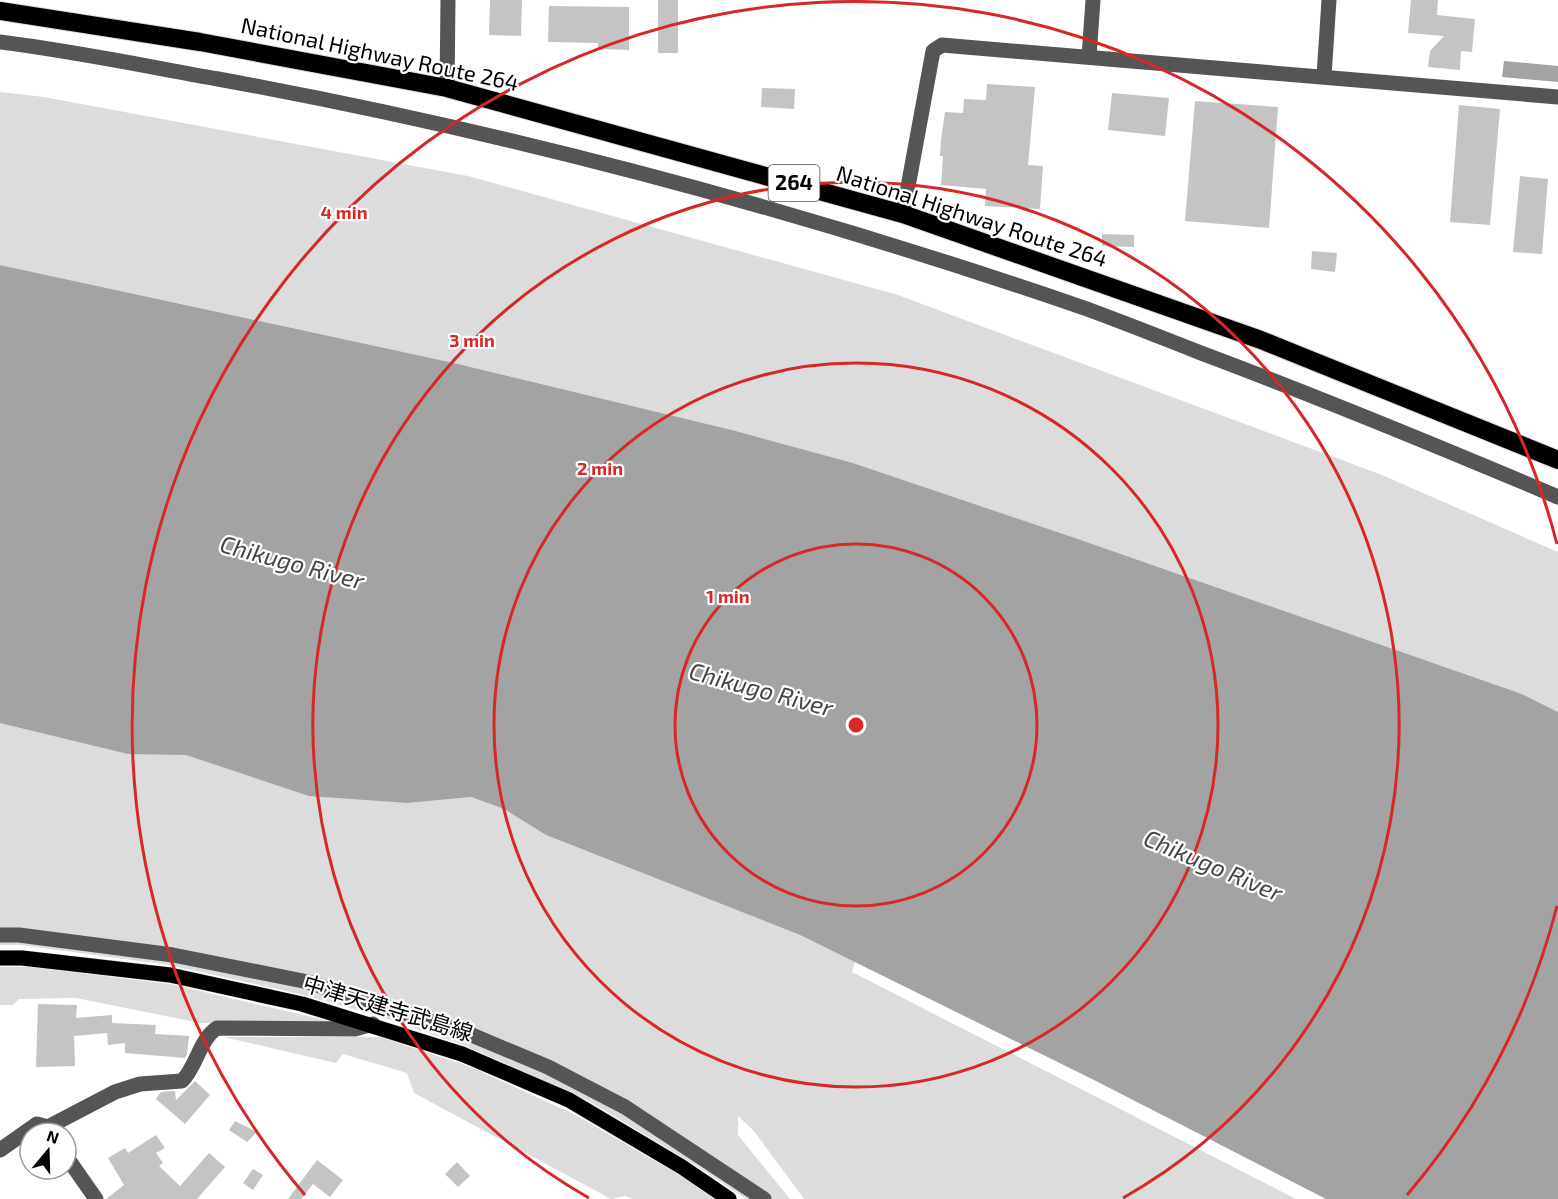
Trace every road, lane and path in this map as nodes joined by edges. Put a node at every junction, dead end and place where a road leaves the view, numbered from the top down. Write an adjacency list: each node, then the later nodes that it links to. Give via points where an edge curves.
1 (448, 0): 8 (street)
2 (1093, 0): 6 (street)
3 (1329, 0): 7 (street)
4 (0, 11): 8 (highway, National Highway Route 264 / 264, via 200,42)
5 (0, 42): 12 (street, via 280,90 472,130 666,179 898,247 1090,310 1326,400)
6 (1089, 57): 7 (street); 10 (street, via 942,45 933,51)
7 (1324, 76): 9 (street)
8 (447, 88): 10 (highway, National Highway Route 264 / 264)
9 (1558, 97)
10 (903, 214): 11 (highway, National Highway Route 264 / 264, via 1261,340)
11 (1558, 460)
12 (1558, 497)
13 (0, 935): 22 (street, via 173,955 309,982 467,1033 548,1067 626,1107)
14 (0, 958): 15 (main road, 中津天建寺武島線, via 170,975)
15 (373, 1024): 16 (street, via 355,1029 217,1028 208,1034 190,1073 182,1081 140,1084 115,1092); 21 (main road, 中津天建寺武島線, via 462,1054 569,1100)
16 (65, 1121)
17 (18, 1137): 18 (street)
18 (0, 1150)
19 (78, 1173): 20 (street)
20 (96, 1199)
21 (729, 1199)
22 (765, 1199)

